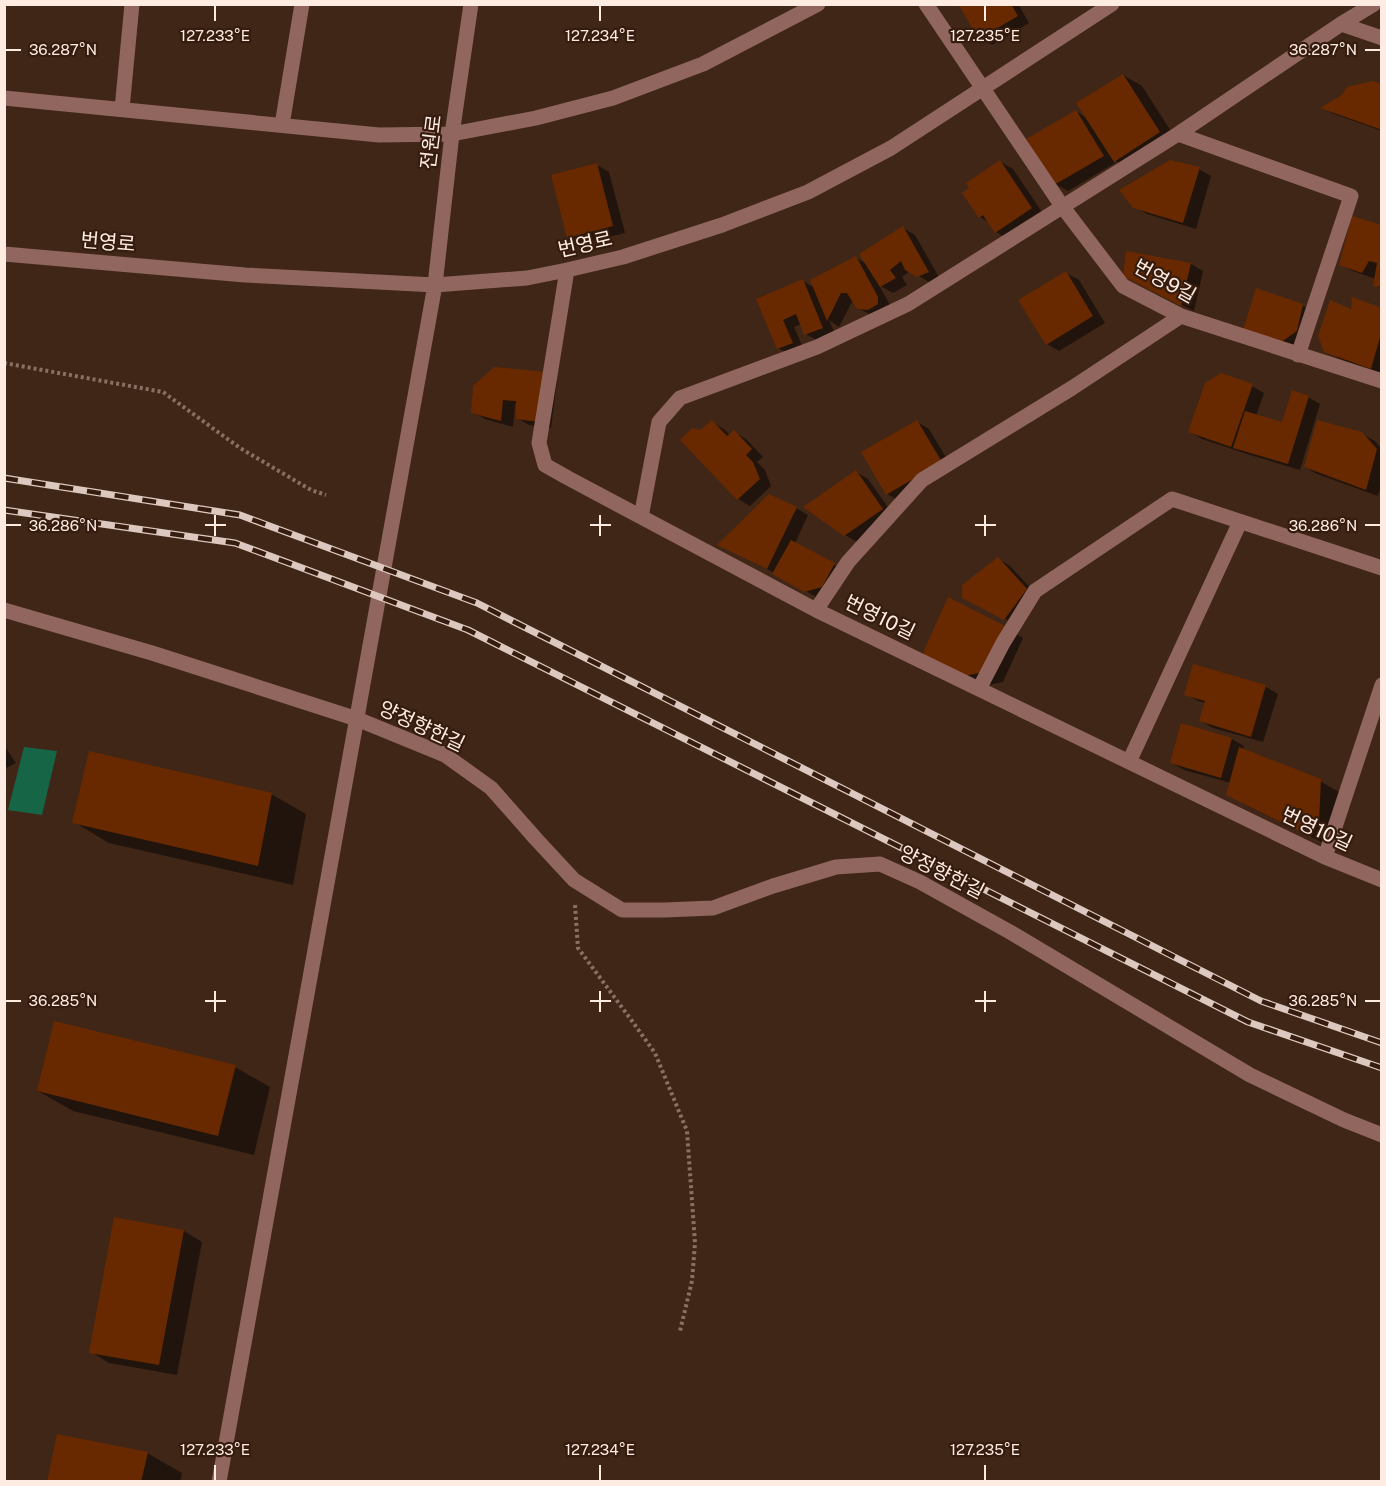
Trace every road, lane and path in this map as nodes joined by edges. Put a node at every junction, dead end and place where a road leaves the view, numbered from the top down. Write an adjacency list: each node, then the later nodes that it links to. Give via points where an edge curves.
1 (132, 4): 12 (street)
2 (302, 4): 13 (street)
3 (471, 4): 14 (street, 전원로)
4 (818, 4): 14 (street, via 662,81 536,118)
5 (926, 4): 10 (street, 번영9길)
6 (1112, 4): 10 (street, 번영로)
7 (1374, 4): 8 (street)
8 (1341, 24): 9 (street); 15 (street)
9 (1382, 38)
10 (983, 88): 16 (street, 번영9길); 18 (street, 번영로, via 891,148 808,192 722,225 623,257)
11 (4, 98): 12 (street)
12 (122, 109): 13 (street)
13 (282, 125): 14 (street, via 379,135)
14 (453, 134): 19 (street, 전원로)
15 (1178, 134): 16 (street); 21 (street, via 1350,196)
16 (1062, 206): 20 (street, 번영9길, via 1123,286); 25 (street, via 908,304 817,347 680,398 658,422)
17 (4, 254): 19 (street, 번영로, via 245,275)
18 (567, 270): 19 (street, 번영로, via 527,278); 25 (street, 번영10길, via 539,443 544,465)
19 (435, 285): 32 (street, 전원로)
20 (1181, 316): 21 (street, 번영9길); 29 (street, via 922,480 848,562)
21 (1298, 355): 23 (street, 번영9길)
22 (4, 363): 24 (path, via 163,392 240,448)
23 (1382, 381)
24 (326, 495)
25 (641, 517): 29 (street, 번영10길)
26 (1240, 522): 27 (street); 31 (street, via 1172,499 1035,591); 33 (street)
27 (1382, 568)
28 (4, 610): 32 (street, 양정향한길)
29 (816, 610): 31 (street, 번영10길)
30 (1382, 685): 34 (street)
31 (979, 689): 33 (street, 번영10길)
32 (357, 718): 35 (street, 양정향한길, via 445,755 491,788); 39 (street, 전원로)
33 (1130, 762): 34 (street, 번영10길)
34 (1325, 857): 36 (street, 번영10길)
35 (574, 880): 37 (street, 양정향한길, via 622,910 713,908 836,867 880,864 1011,932 1250,1075); 38 (path, via 578,948 655,1053 687,1131 695,1243 692,1281)
36 (1382, 880)
37 (1382, 1135)
38 (680, 1331)
39 (219, 1482)

